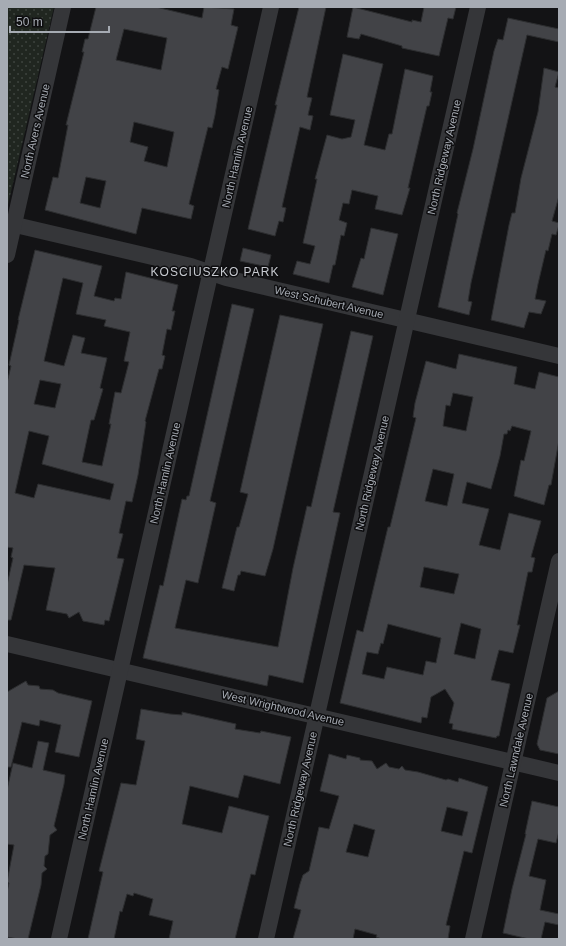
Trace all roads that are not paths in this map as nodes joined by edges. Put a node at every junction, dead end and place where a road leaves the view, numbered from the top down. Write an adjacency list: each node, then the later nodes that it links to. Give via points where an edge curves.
1 (63, 7): 4 (street, North Avers Avenue)
2 (271, 7): 6 (street, North Hamlin Avenue)
3 (478, 7): 7 (street, North Ridgeway Avenue)
4 (10, 224): 5 (street, North Avers Avenue); 6 (street, West Schubert Avenue, via 191,266)
5 (7, 255)
6 (210, 273): 7 (street, West Schubert Avenue); 11 (street, North Hamlin Avenue)
7 (407, 320): 8 (street, West Schubert Avenue); 12 (street, North Ridgeway Avenue)
8 (559, 356)
9 (559, 561): 13 (street, North Lawndale Avenue)
10 (7, 644): 11 (street, West Wrightwood Avenue)
11 (120, 670): 12 (street, West Wrightwood Avenue); 15 (street, North Hamlin Avenue)
12 (317, 716): 13 (street, West Wrightwood Avenue); 16 (street, North Ridgeway Avenue)
13 (513, 762): 14 (street, West Wrightwood Avenue); 17 (street, North Lawndale Avenue)
14 (559, 773)
15 (59, 939)
16 (266, 939)
17 (473, 939)

